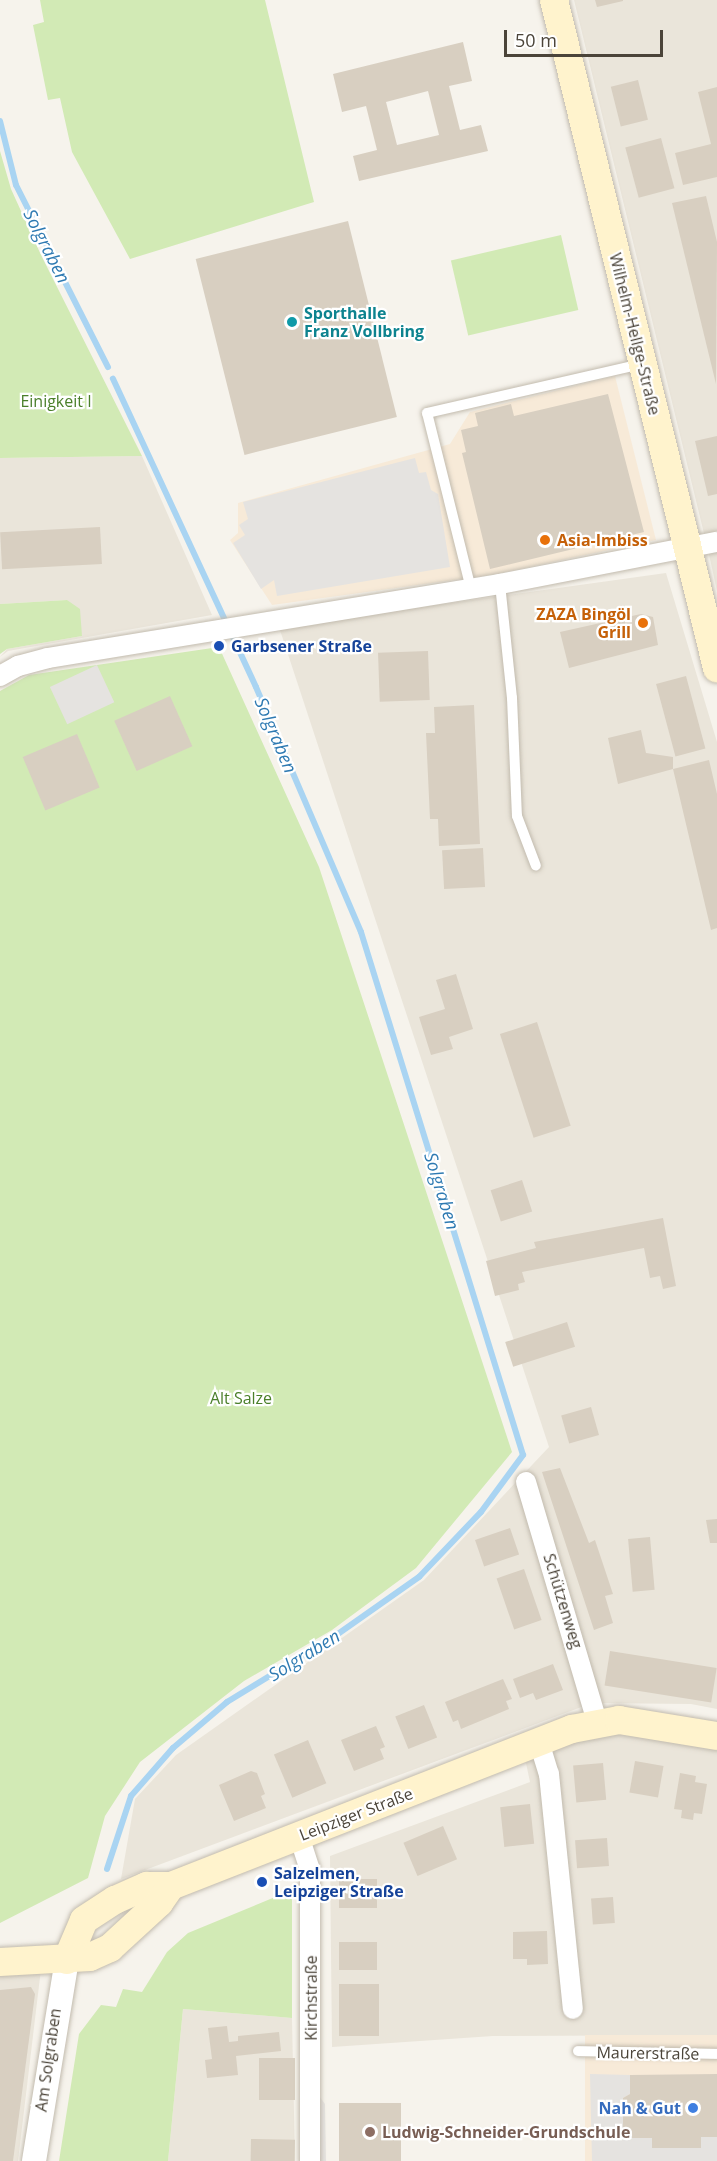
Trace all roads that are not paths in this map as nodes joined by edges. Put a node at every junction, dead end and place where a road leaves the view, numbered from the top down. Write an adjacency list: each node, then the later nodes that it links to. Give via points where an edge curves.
1 (554, 0): 2 (main road, Wilhelm-Hellge-Straße)
2 (642, 363): 4 (main road, Wilhelm-Hellge-Straße); 6 (lane, via 427,413)
3 (717, 542): 4 (street)
4 (686, 549): 5 (street); 7 (main road, Wilhelm-Hellge-Straße)
5 (500, 584): 6 (street); 9 (lane, via 512,698 517,816)
6 (471, 589): 8 (street, via 48,658 18,666)
7 (717, 668)
8 (0, 676)
9 (536, 866)
10 (526, 1482): 11 (street, Schützenweg)
11 (597, 1722): 12 (main road, Leipziger Straße, via 619,1719); 13 (main road, Leipziger Straße)
12 (717, 1736)
13 (539, 1742): 14 (main road, Leipziger Straße); 18 (street, via 549,1774)
14 (299, 1836): 15 (main road, Leipziger Straße); 22 (street, Kirchstraße, via 310,1869)
15 (171, 1886): 16 (main road, Leipziger Straße, via 159,1903 110,1948 90,1957); 16 (main road, Leipziger Straße, via 147,1886 90,1912 77,1928)
16 (66, 1960): 17 (main road, Leipziger Straße); 21 (street, Am Solgraben)
17 (0, 1962)
18 (573, 2009)
19 (578, 2051): 20 (lane, Maurerstraße)
20 (717, 2054)
21 (34, 2161)
22 (310, 2161)

